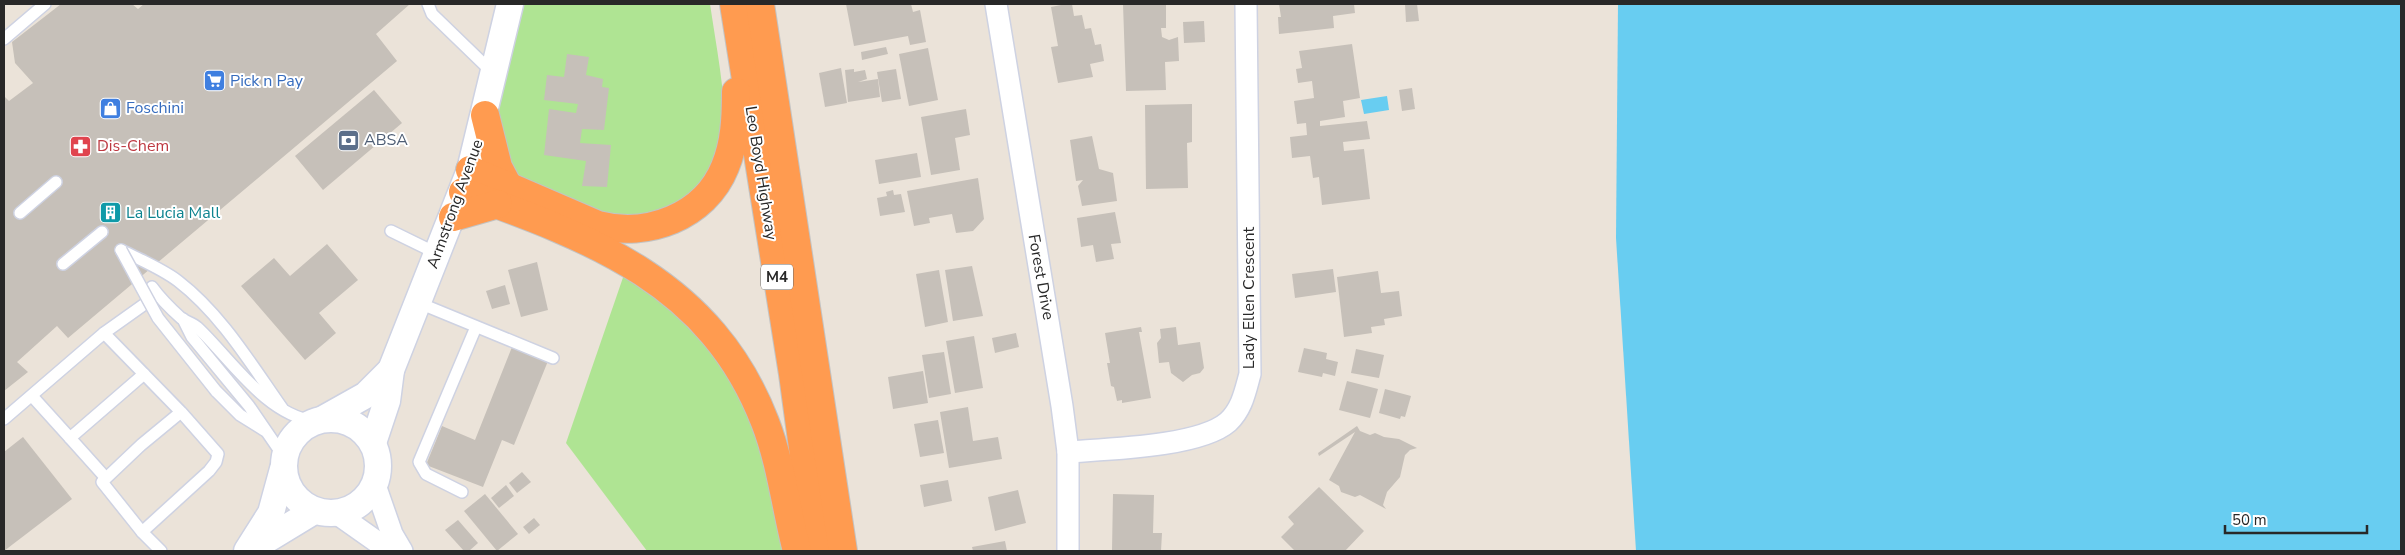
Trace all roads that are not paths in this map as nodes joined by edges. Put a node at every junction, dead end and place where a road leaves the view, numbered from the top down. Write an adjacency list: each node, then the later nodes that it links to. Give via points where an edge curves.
1 (44, 4): 8 (lane)
2 (428, 4): 9 (lane, via 432,14)
3 (510, 4): 9 (street, Armstrong Avenue)
4 (760, 4): 48 (highway, Leo Boyd Highway / M4)
5 (996, 4): 35 (street, Forest Drive)
6 (1246, 4): 35 (street, Lady Ellen Crescent, via 1250,374 1242,403 1228,422 1199,436 1146,445)
7 (735, 13): 13 (highway, via 736,109 732,146 725,168 704,199 674,219 655,227 634,230 613,229); 47 (highway, Leo Boyd Highway / M4, via 794,374)
8 (4, 39)
9 (494, 74): 10 (street, Armstrong Avenue)
10 (485, 115): 11 (street, Armstrong Avenue); 13 (highway)
11 (466, 181): 13 (highway); 15 (street, Armstrong Avenue)
12 (56, 182): 14 (lane)
13 (503, 195): 15 (highway); 46 (highway, via 643,270 706,325 738,367 766,424)
14 (20, 213)
15 (453, 217): 18 (street, Armstrong Avenue)
16 (102, 232): 19 (lane)
17 (392, 232): 18 (lane)
18 (438, 254): 20 (street, Armstrong Avenue)
19 (63, 264)
20 (419, 303): 22 (lane); 25 (street, Armstrong Avenue)
21 (183, 319): 23 (lane, via 154,291); 28 (lane, via 197,326 244,379); 32 (lane, via 192,336)
22 (476, 327): 24 (lane); 39 (lane, via 419,462 426,474)
23 (104, 333): 26 (lane); 27 (lane)
24 (554, 358)
25 (391, 370): 31 (street, Armstrong Avenue, via 366,395); 34 (street, Armstrong Avenue, via 387,401)
26 (144, 374): 29 (lane); 33 (lane)
27 (32, 396): 30 (lane); 33 (lane)
28 (282, 408): 31 (lane, via 304,420); 32 (lane, bridge, via 196,296 159,269 121,250 158,318 216,391 240,415)
29 (181, 412): 37 (lane); 41 (lane, via 218,454 216,462)
30 (4, 419)
31 (320, 420): 34 (street, via 339,419 353,423); 36 (street, via 300,429 289,442)
32 (270, 434): 36 (lane)
33 (70, 438): 37 (lane)
34 (373, 443): 38 (street, via 378,458)
35 (1068, 452): 49 (street, Forest Drive)
36 (283, 463): 40 (street, via 288,487 299,501); 43 (street, via 271,513)
37 (105, 477): 41 (lane, via 103,484)
38 (375, 485): 40 (street, via 363,501 351,509); 45 (street, via 392,534)
39 (462, 492)
40 (325, 512): 43 (street); 44 (street)
41 (142, 532): 42 (lane)
42 (159, 551)
43 (248, 551)
44 (390, 551)
45 (402, 551)
46 (797, 551)
47 (817, 551)
48 (843, 551)
49 (1068, 551)

